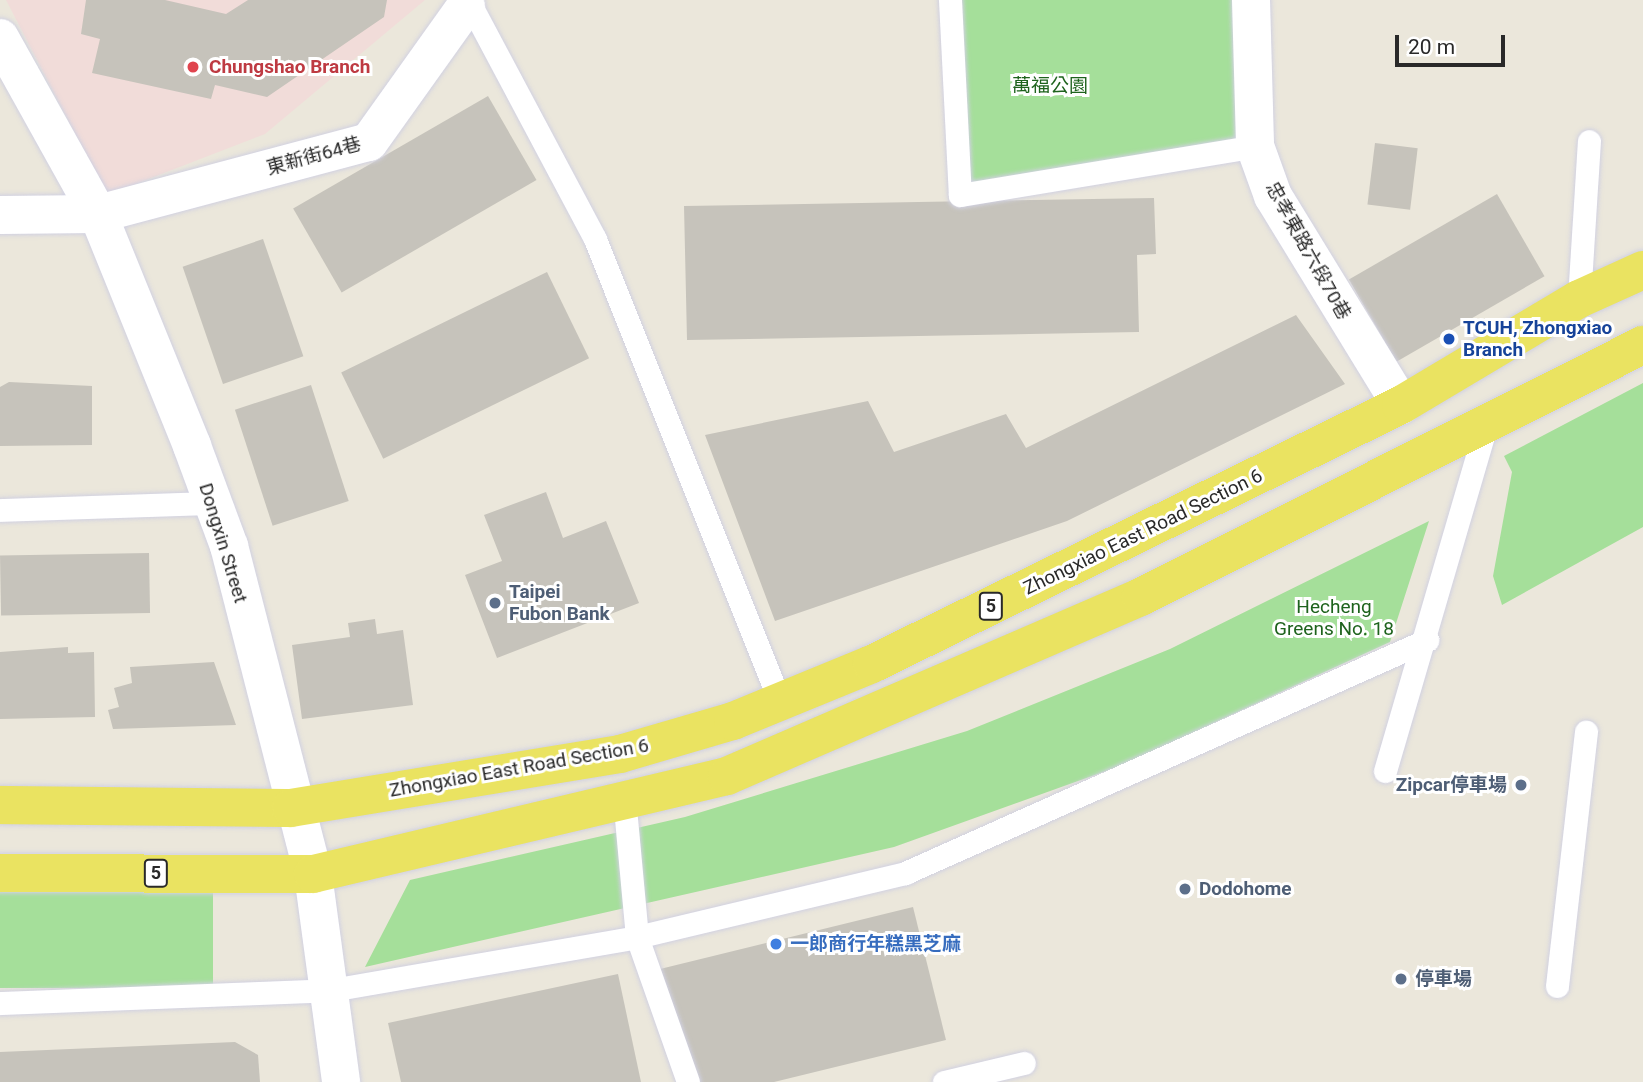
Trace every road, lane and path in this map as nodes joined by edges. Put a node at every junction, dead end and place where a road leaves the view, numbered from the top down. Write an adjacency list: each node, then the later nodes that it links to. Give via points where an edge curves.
1 (950, 0): 6 (lane, via 960,195)
2 (1251, 0): 6 (street, 忠孝東路六段70巷)
3 (467, 3): 7 (street, 東新街64巷, via 369,142); 17 (lane, via 594,239)
4 (0, 38): 7 (street, Dongxin Street)
5 (1589, 141): 10 (lane)
6 (1255, 146): 12 (street, 忠孝東路六段70巷, via 1273,196)
7 (97, 214): 8 (street, 東新街64巷); 14 (street, Dongxin Street)
8 (0, 215)
9 (1643, 270): 10 (main road, Zhongxiao East Road Section 6 / 5)
10 (1579, 299): 12 (main road, Zhongxiao East Road Section 6 / 5)
11 (1643, 345): 13 (main road, 5)
12 (1401, 405): 17 (main road, Zhongxiao East Road Section 6 / 5, via 884,658)
13 (1485, 428): 16 (lane); 20 (main road, 5, via 1140,597 899,706 727,776)
14 (213, 503): 15 (lane); 22 (street, Dongxin Street)
15 (0, 510)
16 (1427, 640): 19 (lane); 25 (lane, via 905,873)
17 (780, 702): 22 (main road, Zhongxiao East Road Section 6 / 5, via 620,754)
18 (1586, 732): 26 (lane)
19 (1385, 771)
20 (624, 797): 24 (main road, 5); 25 (lane)
21 (0, 805): 22 (main road, Zhongxiao East Road Section 6 / 5)
22 (292, 807): 24 (street, Dongxin Street)
23 (0, 873): 24 (main road, 5)
24 (313, 874): 27 (street, Dongxin Street)
25 (637, 937): 27 (lane); 31 (lane)
26 (1557, 986)
27 (331, 990): 28 (lane); 30 (street, Dongxin Street)
28 (0, 1003)
29 (1024, 1063): 32 (lane)
30 (341, 1082)
31 (688, 1082)
32 (944, 1082)

